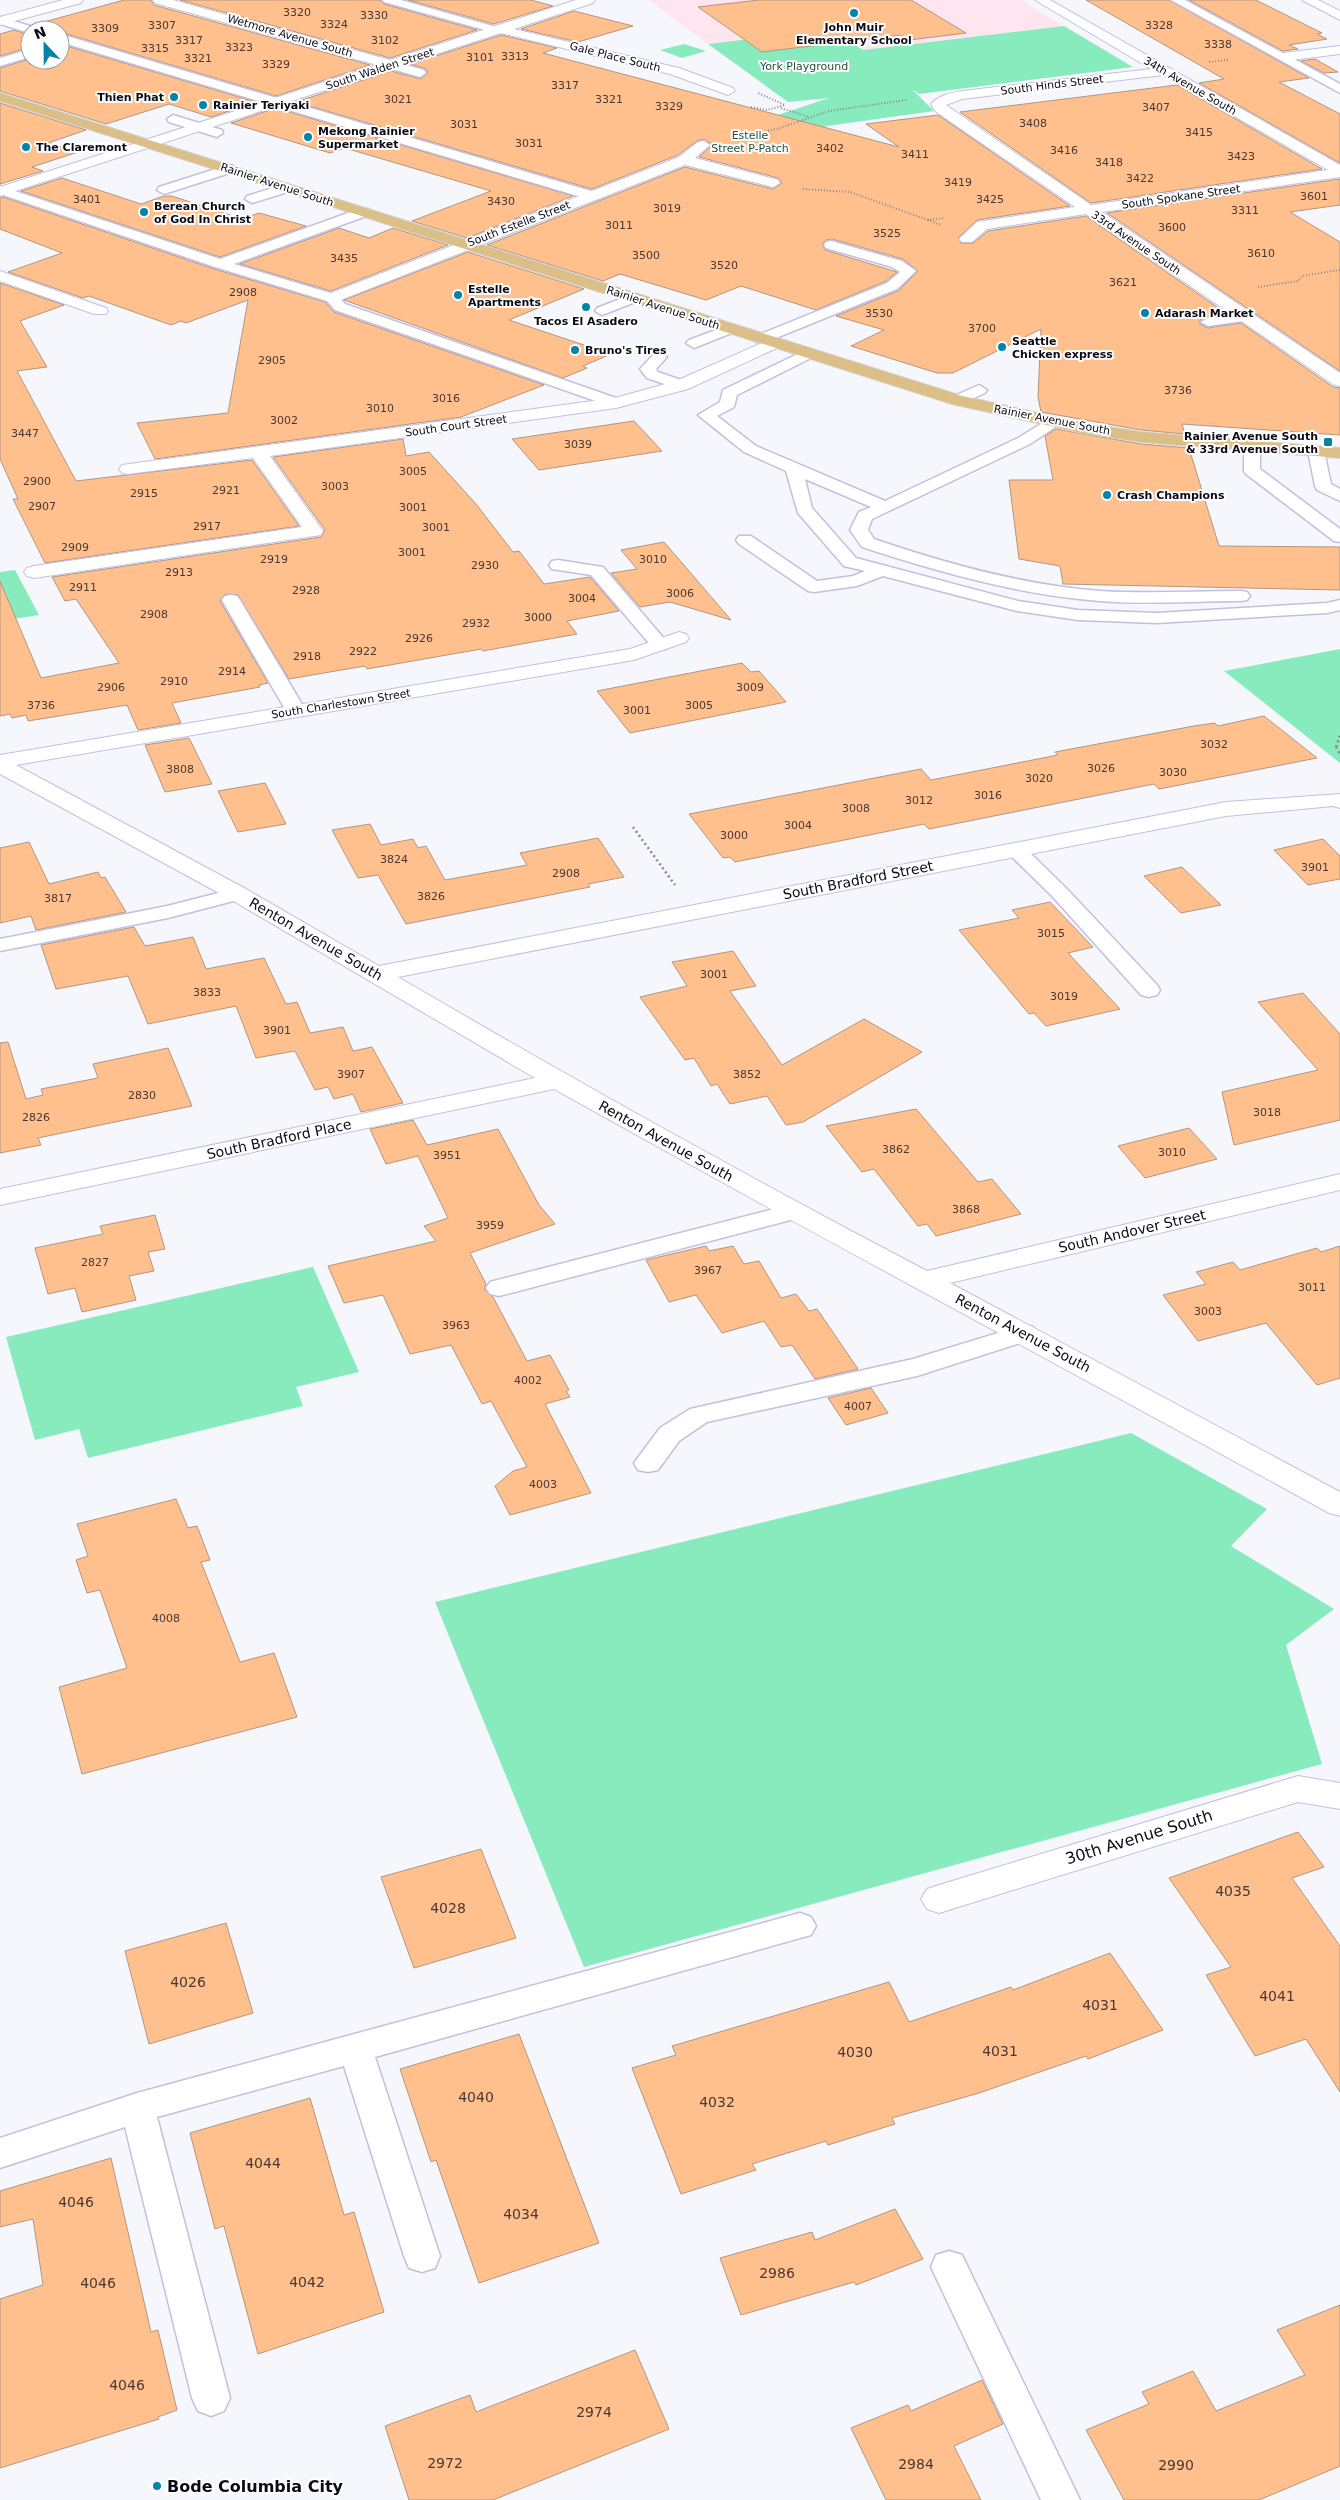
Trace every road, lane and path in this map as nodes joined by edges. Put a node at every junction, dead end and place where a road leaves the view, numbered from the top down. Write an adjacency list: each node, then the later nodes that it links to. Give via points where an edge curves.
1 (77, 0): 9 (street)
2 (159, 0): 17 (street, Wetmore Avenue South)
3 (388, 0): 11 (lane)
4 (589, 0): 11 (street, South Walden Street)
5 (1041, 0): 18 (street, 34th Avenue South)
6 (1177, 0): 15 (lane)
7 (1308, 0): 8 (street)
8 (1340, 16)
9 (1, 21): 10 (lane)
10 (20, 26)
11 (498, 30): 17 (street, South Walden Street); 21 (street, Gale Place South, via 674,72)
12 (70, 41): 25 (lane)
13 (1340, 50): 15 (street)
14 (20, 56): 16 (lane)
15 (1282, 57): 20 (lane)
16 (0, 62)
17 (392, 65): 19 (lane, Wetmore Avenue South); 25 (street, South Walden Street)
18 (1164, 71): 26 (street, South Hinds Street, via 962,95); 38 (street, 34th Avenue South)
19 (420, 73)
20 (1340, 89)
21 (728, 91)
22 (757, 93): 28 (path, via 784,105 778,107)
23 (0, 97): 34 (main road, Rainier Avenue South)
24 (913, 100): 29 (path, via 844,108)
25 (277, 102): 31 (street, South Walden Street); 43 (lane)
26 (941, 102): 45 (street, 33rd Avenue South, via 938,104 940,108)
27 (749, 107): 28 (path, via 765,111)
28 (781, 108): 29 (path)
29 (809, 117): 33 (path)
30 (173, 119): 31 (lane)
31 (199, 128): 32 (lane); 34 (street, South Walden Street)
32 (217, 133)
33 (727, 141)
34 (150, 144): 37 (main road, Rainier Avenue South); 42 (street, South Walden Street)
35 (702, 146): 36 (street, South Estelle Street)
36 (684, 160): 39 (street); 43 (street, South Estelle Street)
37 (228, 169): 40 (main road, Rainier Avenue South); 41 (lane)
38 (1340, 172): 45 (street, South Spokane Street)
39 (773, 183): 47 (path, via 796,189 850,192 928,220 960,217 972,219)
40 (286, 188): 44 (lane); 46 (main road, Rainier Avenue South)
41 (164, 190)
42 (1, 191): 51 (lane)
43 (593, 196): 49 (street, South Estelle Street)
44 (252, 199)
45 (1088, 210): 47 (street, South Spokane Street); 59 (street, 33rd Avenue South)
46 (364, 212): 49 (main road, Rainier Avenue South); 51 (lane)
47 (982, 226): 48 (street)
48 (967, 239)
49 (466, 245): 55 (street, South Estelle Street); 56 (main road, Rainier Avenue South)
50 (831, 245): 62 (lane, via 897,264 909,272 892,286)
51 (220, 264): 55 (lane)
52 (1340, 270): 54 (path)
53 (0, 276): 58 (street)
54 (1251, 288)
55 (332, 298): 70 (lane, via 340,307)
56 (633, 298): 57 (lane); 61 (main road, Rainier Avenue South)
57 (602, 311)
58 (100, 312)
59 (1245, 317): 60 (lane); 66 (street, 33rd Avenue South)
60 (1208, 322)
61 (729, 329): 62 (main road, Rainier Avenue South); 63 (lane)
62 (767, 341): 64 (main road, Rainier Avenue South); 67 (street, South Court Street)
63 (694, 342)
64 (808, 354): 69 (main road, Rainier Avenue South); 76 (lane, via 730,393 728,404 706,415 750,450)
65 (659, 357): 67 (lane, via 648,369 652,375)
66 (1340, 381)
67 (682, 384): 70 (street, South Court Street)
68 (980, 390): 69 (lane)
69 (958, 400): 71 (main road, Rainier Avenue South)
70 (616, 403): 74 (street, South Court Street)
71 (1055, 422): 72 (main road, Rainier Avenue South, via 1141,437); 79 (lane, via 1024,441)
72 (1252, 446): 73 (main road, Rainier Avenue South); 80 (lane, via 1252,470)
73 (1316, 451): 75 (main road, Rainier Avenue South); 78 (lane, via 1323,486)
74 (258, 452): 77 (street, South Court Street); 84 (street, via 314,531)
75 (1340, 453)
76 (794, 468): 79 (lane); 83 (lane, via 804,509 850,562)
77 (128, 469)
78 (1340, 496)
79 (886, 507): 85 (lane, via 865,516 860,530 868,543 970,573 1046,590 1101,596)
80 (1340, 537)
81 (745, 540): 83 (lane, via 814,587 857,581)
82 (558, 565): 89 (lane, via 597,571)
83 (883, 570): 87 (lane, via 1017,606 1078,615 1157,618 1327,608)
84 (34, 572)
85 (1340, 596)
86 (231, 600): 90 (lane)
87 (1340, 604)
88 (679, 638): 89 (street, South Charlestown Street)
89 (660, 646): 90 (street, South Charlestown Street, via 615,658)
90 (296, 711): 95 (street, South Charlestown Street)
91 (1340, 735): 93 (path)
92 (1340, 746): 93 (path)
93 (1336, 747): 94 (path)
94 (1340, 754)
95 (0, 760)
96 (0, 765): 100 (street, Renton Avenue South)
97 (1340, 801): 99 (street, South Bradford Street, via 1226,809)
98 (632, 827): 101 (path)
99 (1016, 850): 101 (street, South Bradford Street); 104 (lane)
100 (238, 894): 102 (lane, via 168,912); 103 (street, Renton Avenue South)
101 (694, 912): 103 (street, South Bradford Street)
102 (0, 945)
103 (377, 974): 105 (street, Renton Avenue South)
104 (1149, 990)
105 (558, 1081): 107 (street, South Bradford Place); 108 (street, Renton Avenue South)
106 (1340, 1182): 109 (street, South Andover Street)
107 (0, 1197)
108 (793, 1212): 109 (street, Renton Avenue South); 110 (lane)
109 (924, 1280): 111 (street, Renton Avenue South)
110 (500, 1288)
111 (1024, 1333): 112 (lane, via 917,1367 699,1415 669,1434); 113 (street, Renton Avenue South)
112 (648, 1463)
113 (1340, 1504)
114 (1340, 1796): 115 (street, 30th Avenue South, via 1298,1789)
115 (939, 1899)
116 (800, 1926): 117 (lane)
117 (355, 2048): 118 (lane); 120 (lane)
118 (137, 2108): 119 (lane); 122 (lane)
119 (0, 2153)
120 (422, 2256)
121 (949, 2267): 123 (lane)
122 (211, 2398)
123 (1061, 2500)

